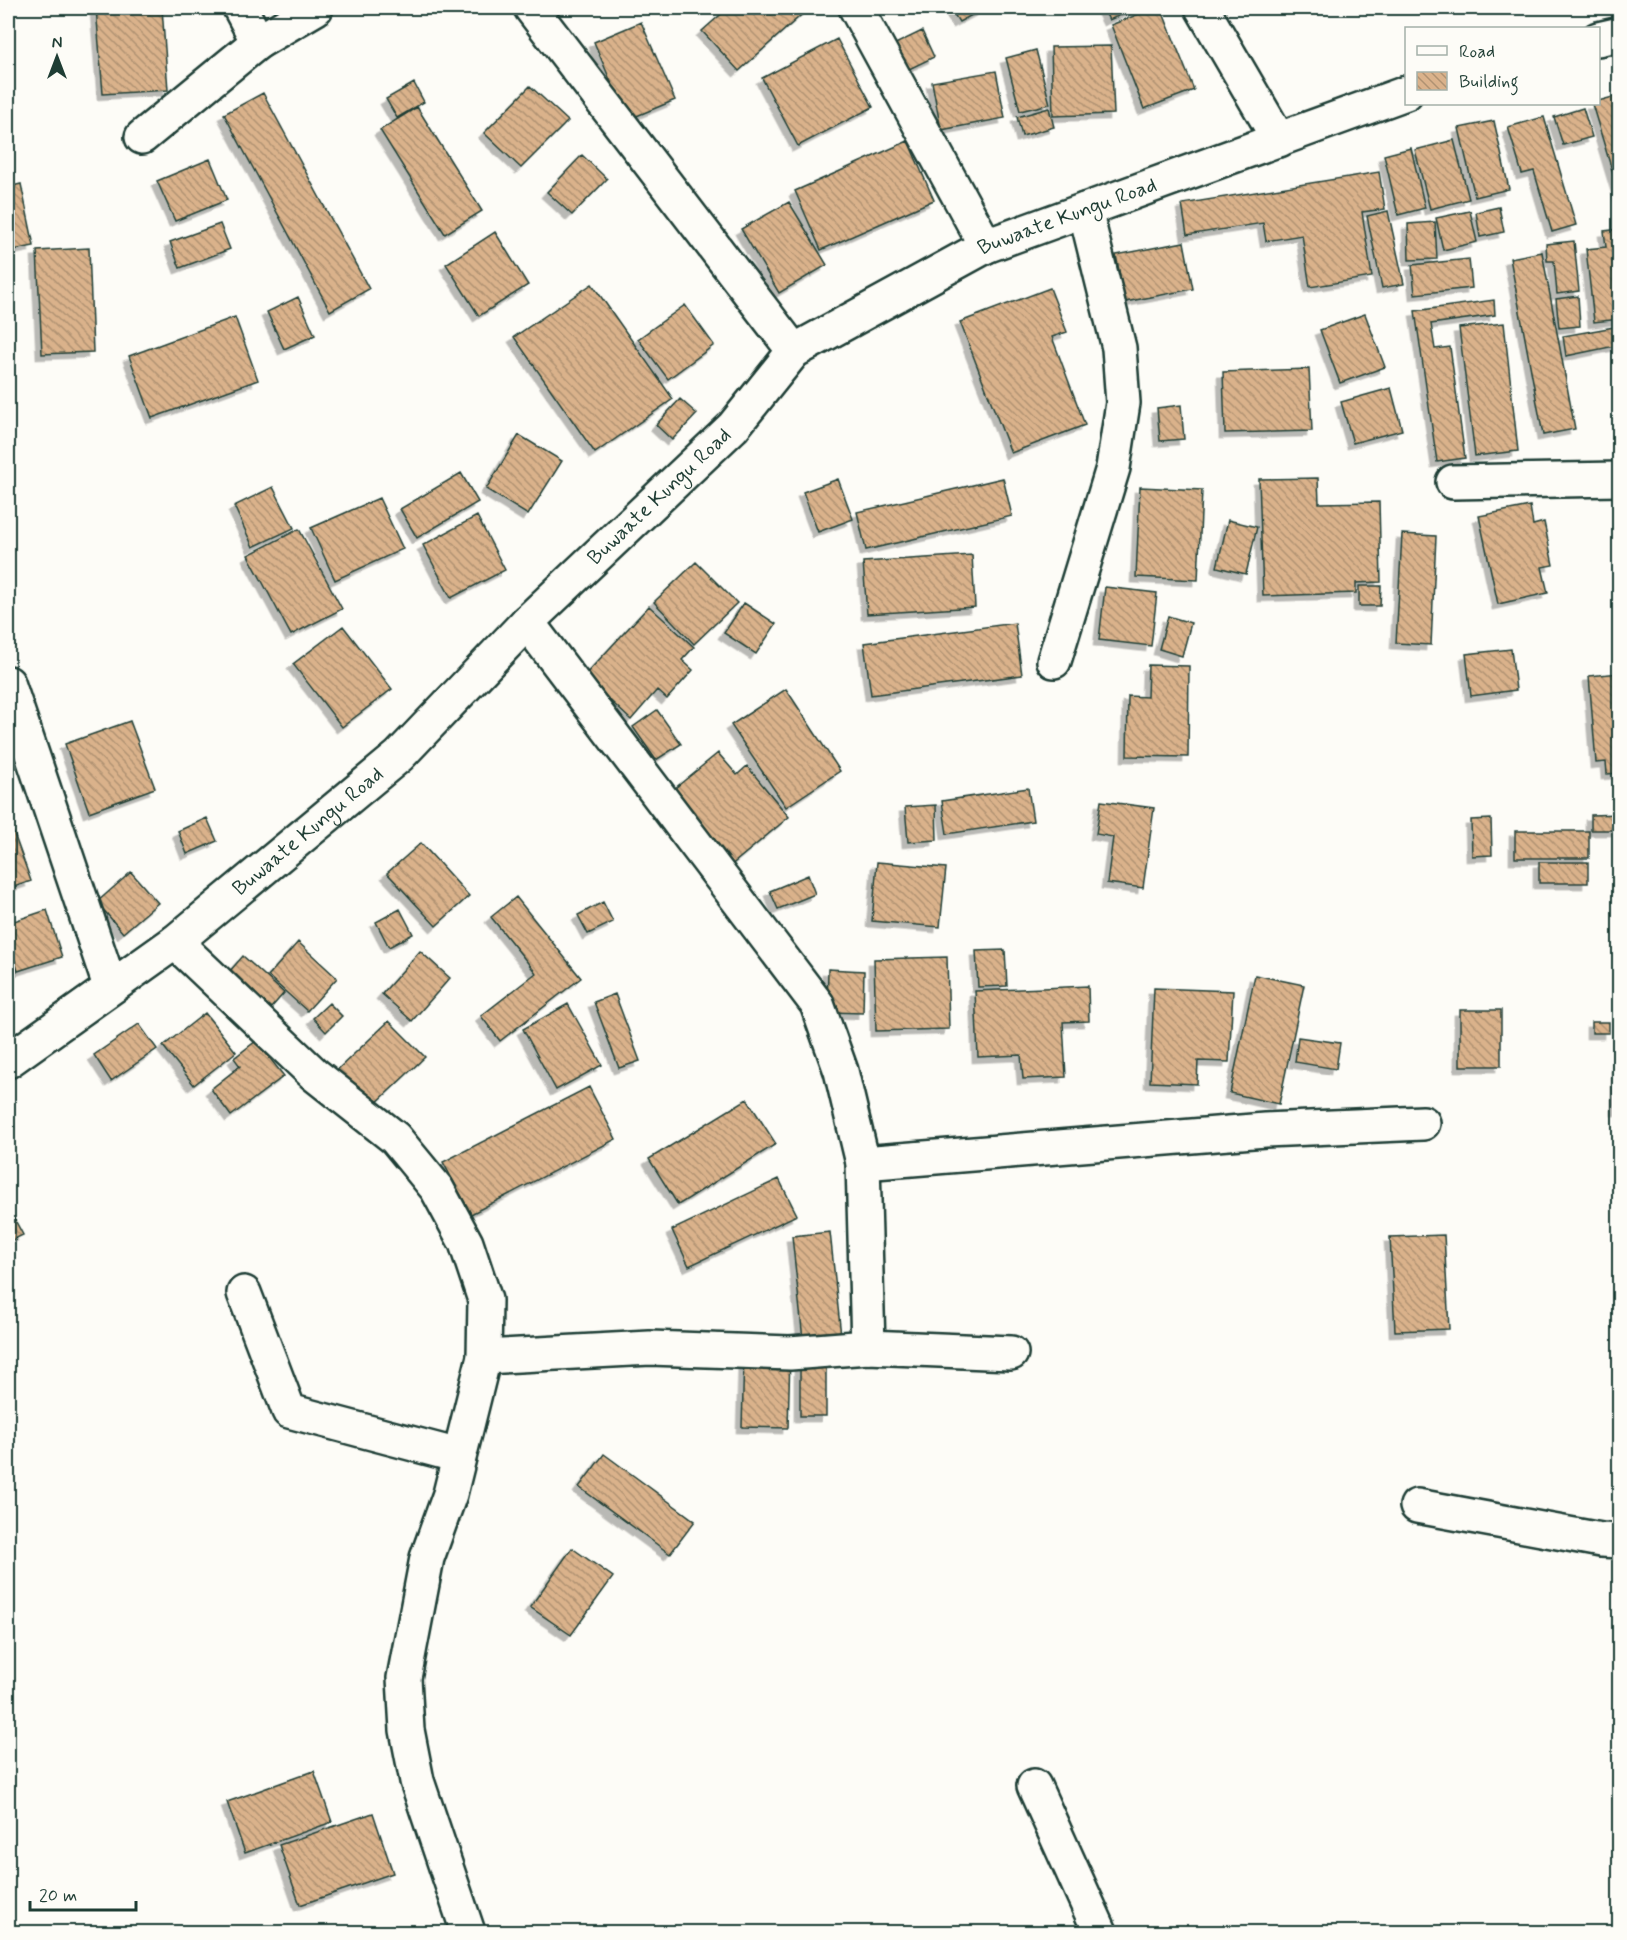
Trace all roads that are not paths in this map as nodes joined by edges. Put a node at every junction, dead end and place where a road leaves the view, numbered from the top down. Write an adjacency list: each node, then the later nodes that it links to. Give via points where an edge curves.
1 (240, 8): 8 (street)
2 (316, 8): 8 (street)
3 (531, 8): 14 (street)
4 (856, 8): 13 (street)
5 (1202, 8): 11 (street)
6 (1620, 33): 7 (street)
7 (1600, 39)
8 (258, 42): 10 (street)
9 (1405, 94): 11 (street, Buwaate Kungu Road)
10 (142, 137)
11 (1279, 140): 12 (street, Buwaate Kungu Road)
12 (1085, 210): 13 (street, Buwaate Kungu Road); 18 (street, via 1119,348 1123,403 1113,468)
13 (986, 246): 14 (street, Buwaate Kungu Road)
14 (794, 351): 17 (street, Buwaate Kungu Road, via 733,427)
15 (1620, 479): 16 (street)
16 (1453, 482)
17 (527, 622): 20 (street, Buwaate Kungu Road, via 399,756); 24 (street, via 817,1004 842,1071)
18 (1054, 662)
19 (8, 683): 21 (street)
20 (175, 942): 21 (street, Buwaate Kungu Road); 28 (street, via 314,1074 395,1138 437,1189 466,1243 485,1300)
21 (110, 987): 22 (street, Buwaate Kungu Road)
22 (8, 1061)
23 (1423, 1124): 24 (street, via 1264,1131)
24 (863, 1163): 26 (street)
25 (244, 1293): 29 (street, via 290,1411)
26 (867, 1347): 27 (street); 28 (street, via 790,1353 650,1348)
27 (1011, 1353)
28 (484, 1357): 29 (street)
29 (459, 1456): 33 (street, via 427,1558 404,1678 407,1730 417,1780)
30 (1417, 1506): 31 (street)
31 (1620, 1541)
32 (1034, 1786): 34 (street)
33 (468, 1932)
34 (1100, 1932)

